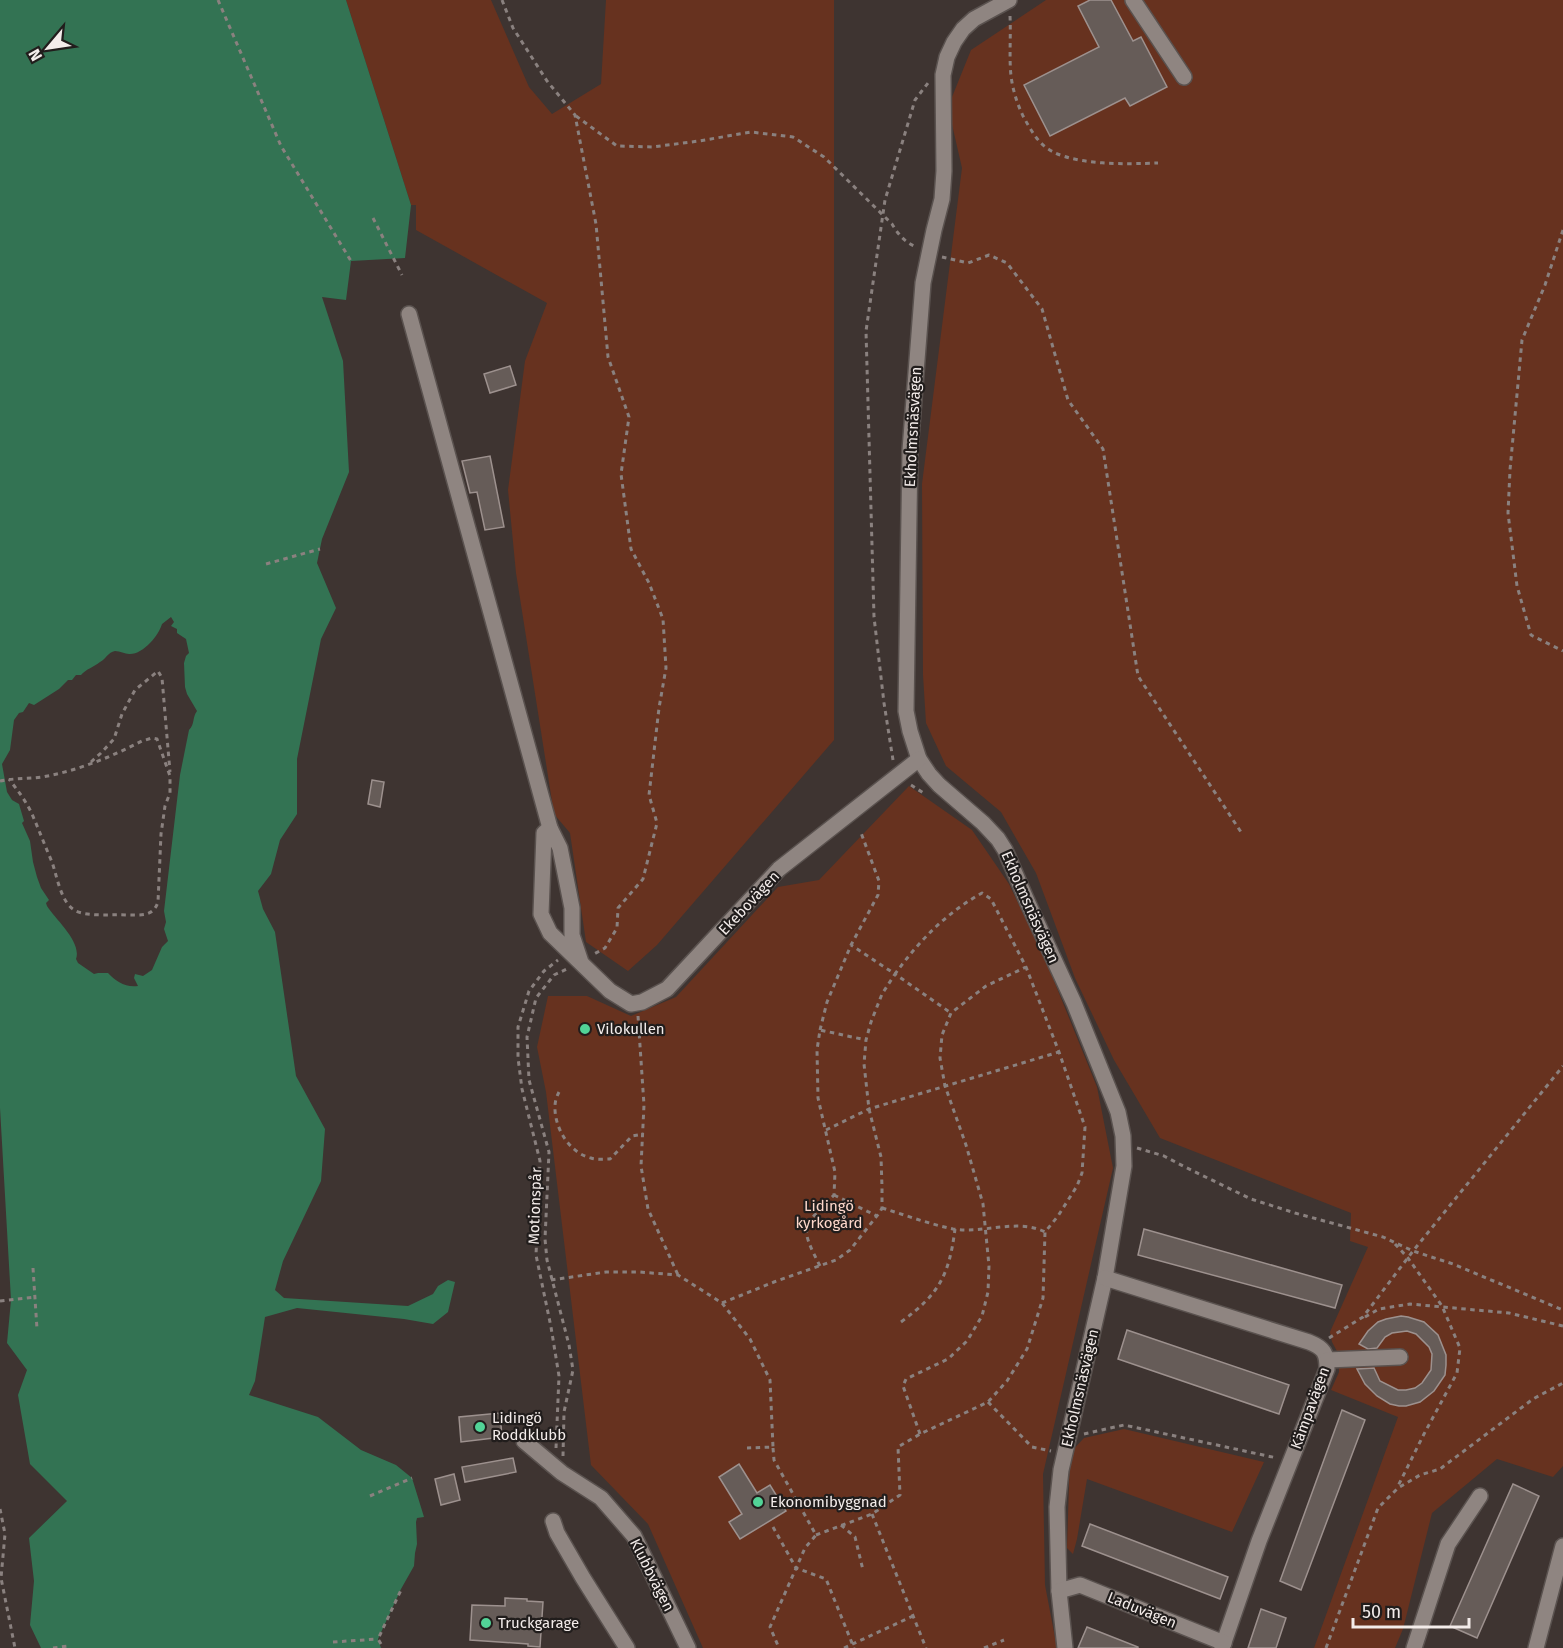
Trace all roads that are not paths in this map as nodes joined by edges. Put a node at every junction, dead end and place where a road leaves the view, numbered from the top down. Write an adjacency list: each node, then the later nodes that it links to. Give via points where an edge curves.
1 (1133, 0): 3 (street)
2 (1010, 5): 5 (street, Ekholmsnäsvägen, via 974,19 963,29 947,57 943,75 942,199 923,283 910,450 906,711)
3 (1184, 77)
4 (409, 314): 6 (street)
5 (920, 759): 7 (street, Ekebovägen, via 899,781 780,869 667,989 631,1004 610,992); 8 (street, Ekholmsnäsvägen, via 939,785 984,823 1005,850 1118,1112 1124,1166)
6 (550, 828): 7 (street, via 560,848); 7 (street, via 544,833 541,914 550,933)
7 (577, 959)
8 (1105, 1278): 10 (street, Kämpavägen, via 1318,1346); 15 (street, Ekholmsnäsvägen, via 1064,1456 1057,1507)
9 (1400, 1357): 10 (street)
10 (1327, 1360): 16 (street, Kämpavägen, via 1327,1369 1259,1541)
11 (524, 1441): 18 (street, Klubbvägen, via 601,1498 634,1536)
12 (1480, 1496): 20 (street, via 1448,1544)
13 (554, 1521): 17 (street, via 557,1533)
14 (1563, 1546): 21 (street)
15 (1059, 1591): 16 (street, Laduvägen, via 1080,1586); 19 (street, Ekholmsnäsvägen)
16 (1223, 1646)
17 (627, 1648)
18 (688, 1648)
19 (1065, 1648)
20 (1414, 1648)
21 (1536, 1648)

